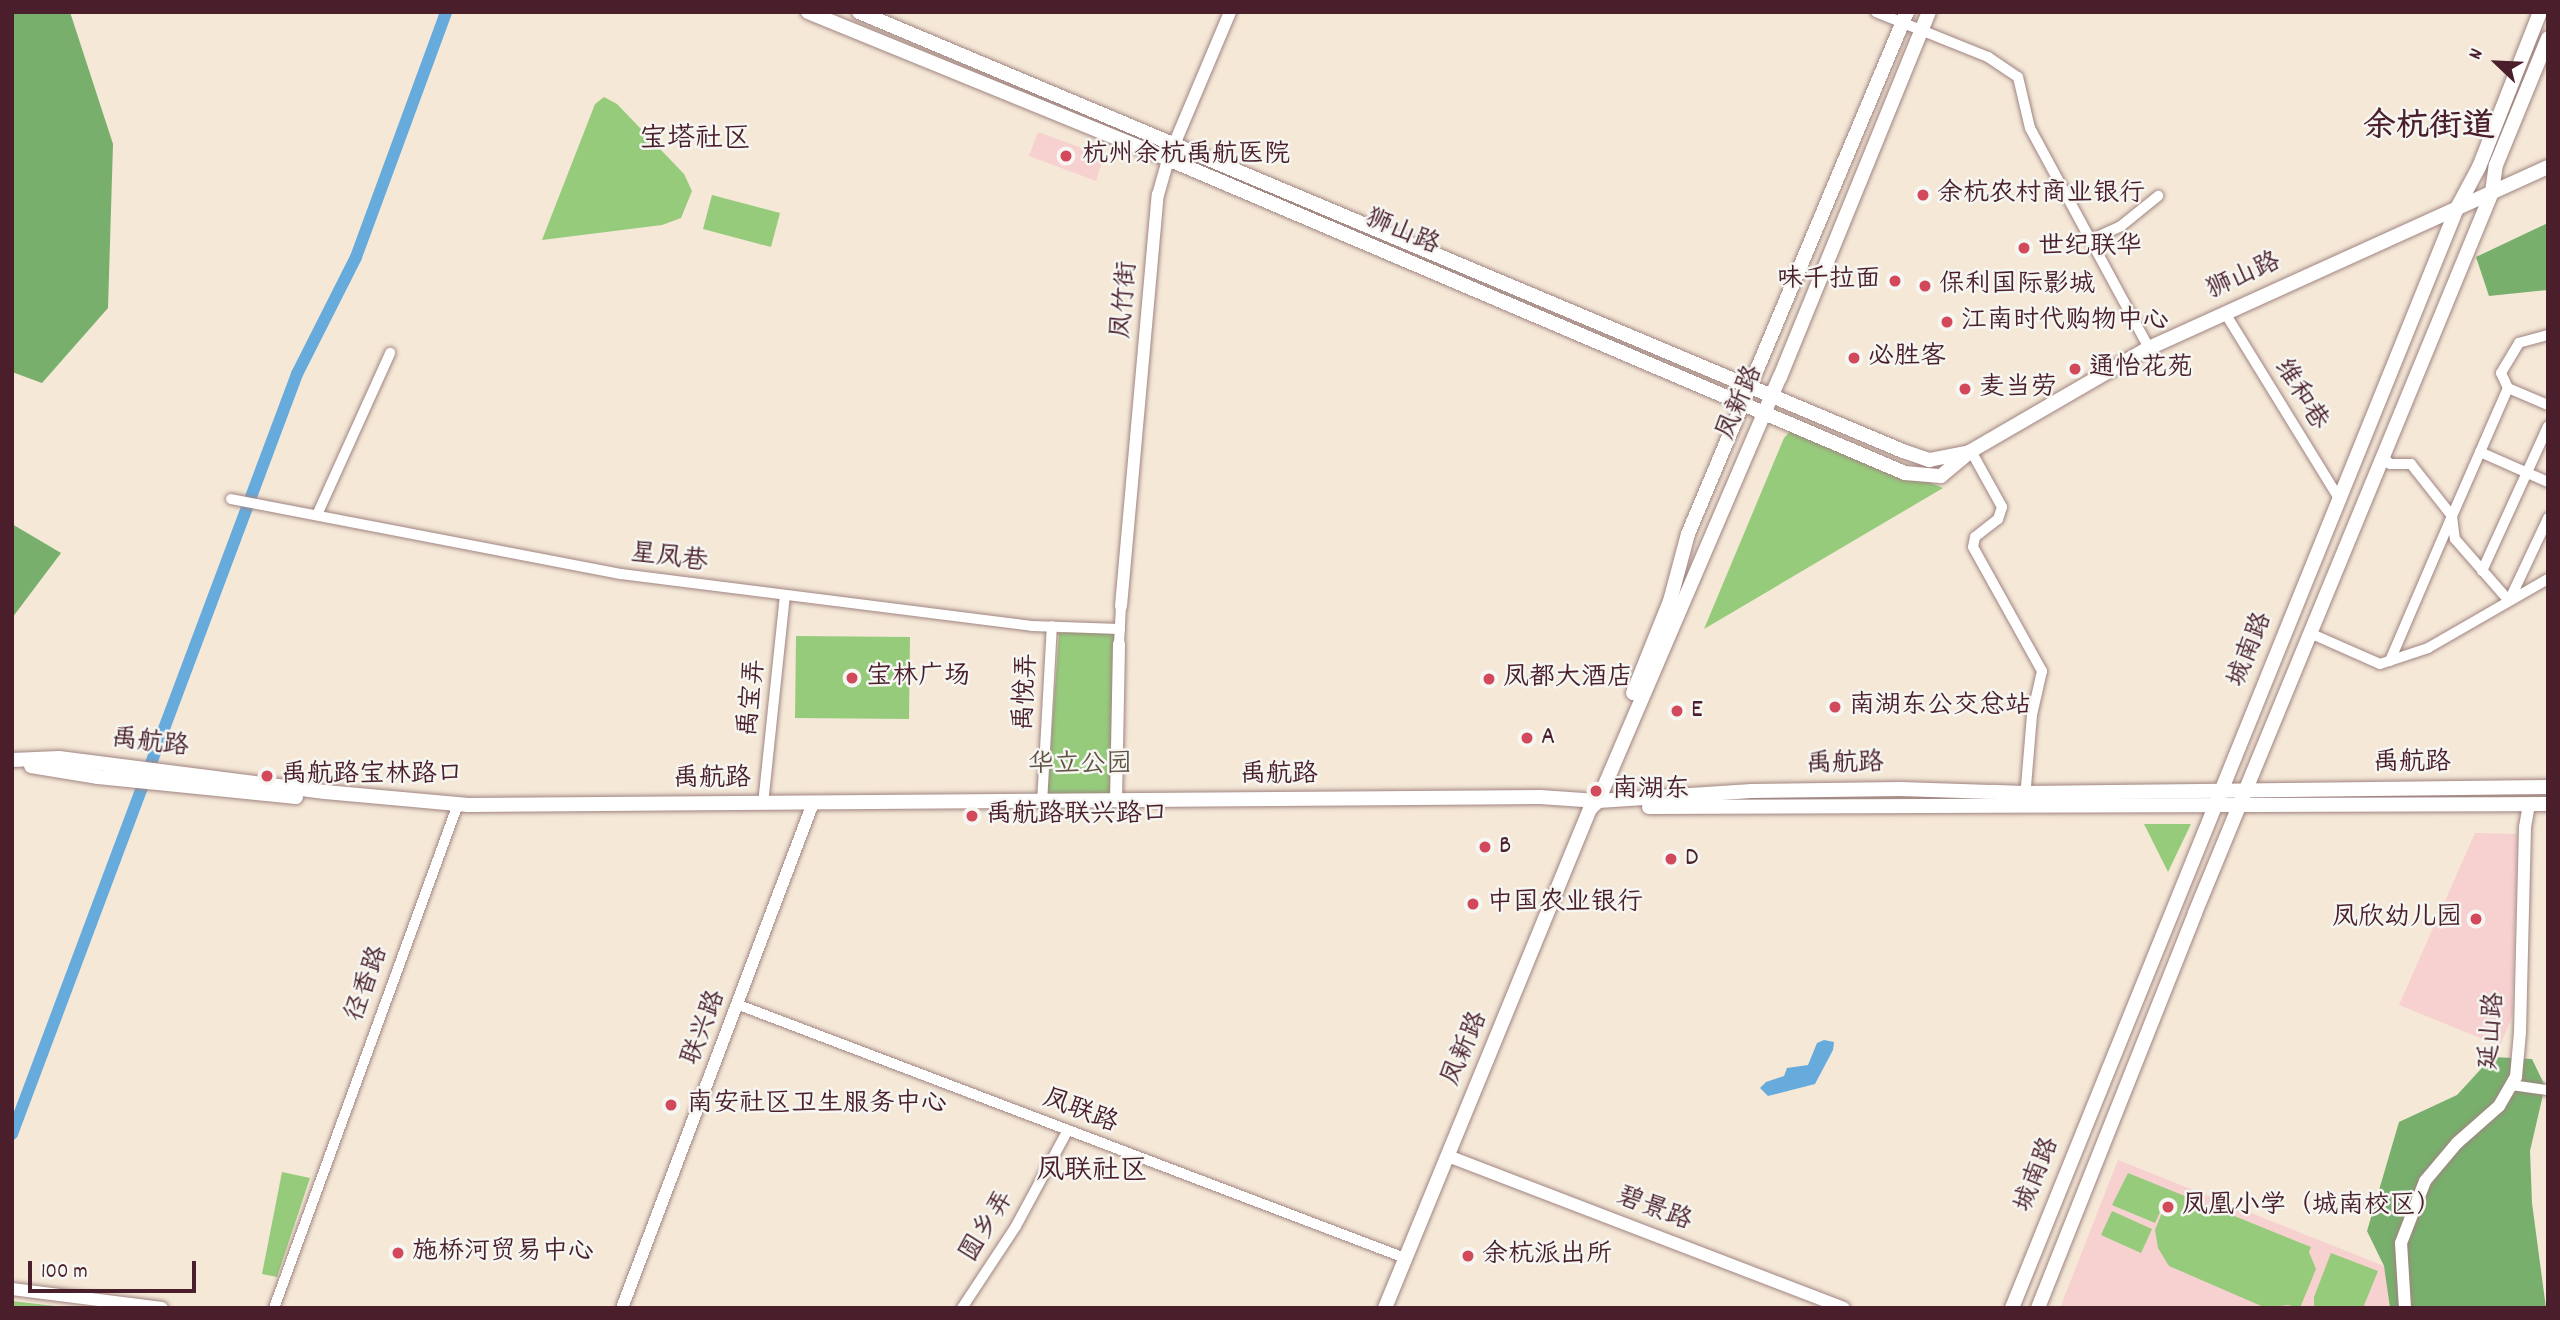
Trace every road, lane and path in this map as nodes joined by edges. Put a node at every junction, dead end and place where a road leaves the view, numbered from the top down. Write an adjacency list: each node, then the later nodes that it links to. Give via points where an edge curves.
1 (808, 12): 11 (main road, 狮山路)
2 (859, 12): 10 (main road, 狮山路)
3 (1230, 12): 10 (street, 凤竹街)
4 (1876, 12): 7 (street)
5 (1929, 12): 8 (main road, 凤新路)
6 (2540, 12): 15 (main road, 城南路, via 2479,167)
7 (1904, 18): 8 (street); 21 (main road, 凤新路)
8 (1921, 32): 16 (street, via 1989,57 2018,77 2031,128); 23 (main road, 凤新路)
9 (2548, 38): 13 (main road, 城南路, via 2496,165)
10 (1175, 144): 11 (street, 凤竹街); 21 (main road, 狮山路)
11 (1168, 159): 24 (main road, 狮山路); 42 (street, 凤竹街, via 1158,195)
12 (2548, 167): 13 (main road, 狮山路)
13 (2492, 192): 15 (main road, 狮山路); 30 (main road, 城南路)
14 (2158, 196): 16 (street, via 2121,226)
15 (2456, 208): 17 (main road, 狮山路); 33 (main road, 城南路)
16 (2090, 240): 19 (street)
17 (2225, 313): 19 (main road, 狮山路); 33 (street, 维和巷)
18 (2548, 335): 22 (street, via 2519,343 2501,373)
19 (2148, 348): 28 (main road, 狮山路)
20 (390, 353): 35 (street)
21 (1751, 387): 23 (main road, 狮山路); 24 (main road, 凤新路)
22 (2508, 388): 25 (street); 29 (street)
23 (1772, 395): 26 (main road, 凤新路); 28 (main road, 狮山路, via 1929,460)
24 (1741, 404): 26 (main road, 狮山路); 55 (main road, 凤新路, via 1688,534 1670,601)
25 (2548, 405)
26 (1764, 412): 28 (main road, 狮山路, via 1905,473 1941,476); 55 (main road, 凤新路)
27 (2548, 426): 31 (street)
28 (1971, 452): 52 (street, via 2002,507 1998,519 1975,537 1973,547 2042,671 2032,715)
29 (2480, 452): 31 (street); 36 (street)
30 (2383, 457): 36 (street, via 2390,464 2411,464); 45 (main road, 城南路)
31 (2526, 474): 32 (street); 38 (street)
32 (2548, 482)
33 (2339, 498): 51 (main road, 城南路)
34 (232, 499): 35 (street, 星凤巷)
35 (317, 515): 40 (street, 星凤巷, via 621,574)
36 (2452, 516): 38 (street, via 2455,539); 47 (street)
37 (2548, 518): 41 (street)
38 (2483, 571): 41 (street)
39 (2548, 579): 41 (street)
40 (785, 595): 43 (street, 星凤巷); 56 (street, 禹宝弄)
41 (2509, 601): 47 (street, via 2428,648)
42 (1121, 606): 44 (street)
43 (1052, 626): 44 (street, 星凤巷); 54 (street, 禹悦弄)
44 (1120, 629): 46 (street)
45 (2312, 634): 47 (street, via 2380,664); 50 (main road, 城南路)
46 (1119, 644): 53 (street)
47 (2390, 661)
48 (12, 761): 60 (main road, 禹航路, via 59,758 120,773)
49 (2548, 788): 50 (main road, 禹航路)
50 (2246, 789): 51 (main road, 禹航路); 57 (main road, 城南路)
51 (2219, 796): 52 (main road, 禹航路); 57 (main road, 禹航路); 75 (main road, 城南路)
52 (2025, 799): 55 (main road, 禹航路)
53 (1115, 801): 54 (main road, 禹航路); 55 (main road, 禹航路, via 1540,797)
54 (1042, 803): 61 (main road, 禹航路)
55 (1593, 803): 61 (main road, 禹航路); 66 (main road, 凤新路)
56 (763, 804): 60 (main road, 禹航路); 61 (main road, 禹航路)
57 (2240, 804): 58 (main road, 禹航路); 76 (main road, 城南路)
58 (2529, 804): 59 (main road, 禹航路); 63 (street, 延山路, via 2520,1032 2516,1077)
59 (2548, 804)
60 (456, 808): 61 (main road, 禹航路); 70 (street, 径香路)
61 (811, 808): 62 (street, 联兴路)
62 (739, 1005): 65 (street, 凤联路); 71 (street, 联兴路)
63 (2511, 1085): 64 (street); 77 (street, 延山路, via 2499,1106 2457,1143 2425,1181 2401,1243)
64 (2548, 1090)
65 (1068, 1130): 67 (street, 凤联路); 72 (street, 圆乡弄, via 1016,1226)
66 (1448, 1156): 67 (main road, 凤新路); 74 (street, 碧景路)
67 (1405, 1258): 73 (main road, 凤新路)
68 (12, 1289): 69 (street)
69 (162, 1308)
70 (274, 1308)
71 (622, 1308)
72 (962, 1308)
73 (1385, 1308)
74 (1844, 1308)
75 (2012, 1308)
76 (2038, 1308)
77 (2405, 1308)

